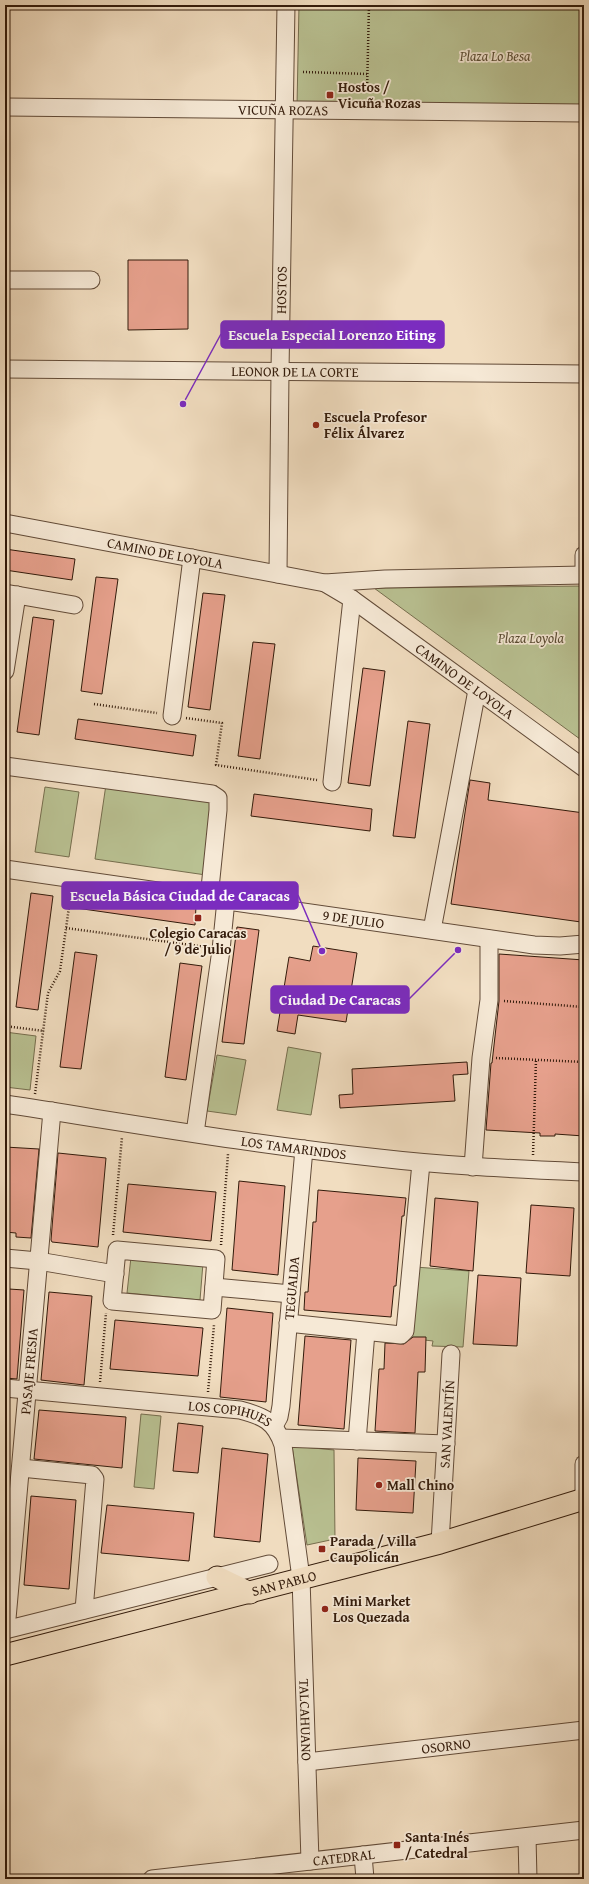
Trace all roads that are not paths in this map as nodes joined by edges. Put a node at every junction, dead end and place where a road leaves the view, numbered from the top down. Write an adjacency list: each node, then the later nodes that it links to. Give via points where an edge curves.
1 (286, 5): 3 (street, HOSTOS)
2 (5, 107): 3 (street, VICUÑA ROZAS)
3 (284, 110): 4 (street, VICUÑA ROZAS); 8 (street, HOSTOS)
4 (584, 113)
5 (5, 280): 6 (street)
6 (91, 280)
7 (5, 369): 8 (street, LEONOR DE LA CORTE)
8 (280, 371): 9 (street, LEONOR DE LA CORTE); 13 (street, HOSTOS)
9 (584, 374)
10 (5, 523): 12 (street, CAMINO DE LOYOLA)
11 (584, 556): 14 (street)
12 (192, 558): 13 (street, CAMINO DE LOYOLA); 21 (street)
13 (278, 574): 15 (street, CAMINO DE LOYOLA)
14 (584, 575): 15 (street, CAMINO DE LOYOLA, via 385,579)
15 (325, 583): 17 (street, CAMINO DE LOYOLA)
16 (11, 594): 18 (street); 19 (street)
17 (352, 599): 20 (street, CAMINO DE LOYOLA); 24 (street)
18 (74, 605)
19 (5, 671)
20 (477, 690): 23 (street, CAMINO DE LOYOLA); 28 (street)
21 (172, 716)
22 (5, 766): 26 (street, via 212,794 218,798 218,810)
23 (584, 768)
24 (332, 782)
25 (5, 869): 26 (street, 9 DE JULIO)
26 (209, 898): 27 (street, 9 DE JULIO)
27 (226, 900): 28 (street, 9 DE JULIO); 33 (street)
28 (432, 930): 29 (street, 9 DE JULIO)
29 (490, 939): 30 (street, 9 DE JULIO, via 546,946); 36 (street, via 489,1000 481,1058)
30 (584, 944)
31 (5, 1104): 32 (street, LOS TAMARINDOS)
32 (52, 1111): 33 (street, LOS TAMARINDOS); 39 (street, PASAJE FRESIA)
33 (195, 1133): 34 (street, LOS TAMARINDOS)
34 (304, 1149): 35 (street, LOS TAMARINDOS); 42 (street, TEGUALDA)
35 (421, 1162): 36 (street, LOS TAMARINDOS); 44 (street, via 405,1331 401,1335)
36 (473, 1167): 37 (street, LOS TAMARINDOS)
37 (584, 1172)
38 (5, 1258): 39 (street)
39 (38, 1261): 40 (street); 47 (street, PASAJE FRESIA)
40 (115, 1274): 41 (street, via 112,1301 212,1310); 41 (street, via 117,1250 216,1259)
41 (214, 1287): 42 (street)
42 (291, 1294): 43 (street, TEGUALDA)
43 (288, 1323): 44 (street); 48 (street, TEGUALDA)
44 (366, 1332): 49 (street)
45 (450, 1354): 50 (street, SAN VALENTÍN)
46 (5, 1388): 47 (street, LOS COPIHUES)
47 (27, 1390): 48 (street, LOS COPIHUES, via 249,1412 262,1417); 52 (street, PASAJE FRESIA)
48 (277, 1432): 49 (street, LOS COPIHUES); 58 (street, TEGUALDA)
49 (357, 1441): 50 (street, LOS COPIHUES)
50 (446, 1444): 55 (street, SAN VALENTÍN)
51 (584, 1464): 53 (street)
52 (20, 1468): 54 (street, PASAJE FRESIA); 60 (street, via 92,1475 95,1479)
53 (584, 1499): 55 (main road, SAN PABLO)
54 (11, 1509): 61 (street, PASAJE FRESIA)
55 (440, 1543): 58 (main road, SAN PABLO)
56 (269, 1564): 57 (street, SAN PABLO)
57 (217, 1576): 59 (main road); 60 (street, SAN PABLO)
58 (301, 1578): 59 (main road, SAN PABLO); 64 (street, TALCAHUANO)
59 (250, 1592): 62 (main road, SAN PABLO)
60 (84, 1610): 61 (street, SAN PABLO)
61 (6, 1630)
62 (5, 1655)
63 (584, 1730): 64 (street, OSORNO)
64 (307, 1762): 68 (street, TALCAHUANO)
65 (584, 1830): 66 (street, CATEDRAL)
66 (527, 1837): 67 (street, CATEDRAL); 72 (street)
67 (364, 1855): 68 (street, CATEDRAL); 71 (street)
68 (310, 1861): 69 (street, CATEDRAL)
69 (275, 1872): 70 (street, CATEDRAL)
70 (152, 1879)
71 (365, 1879)
72 (528, 1879)

